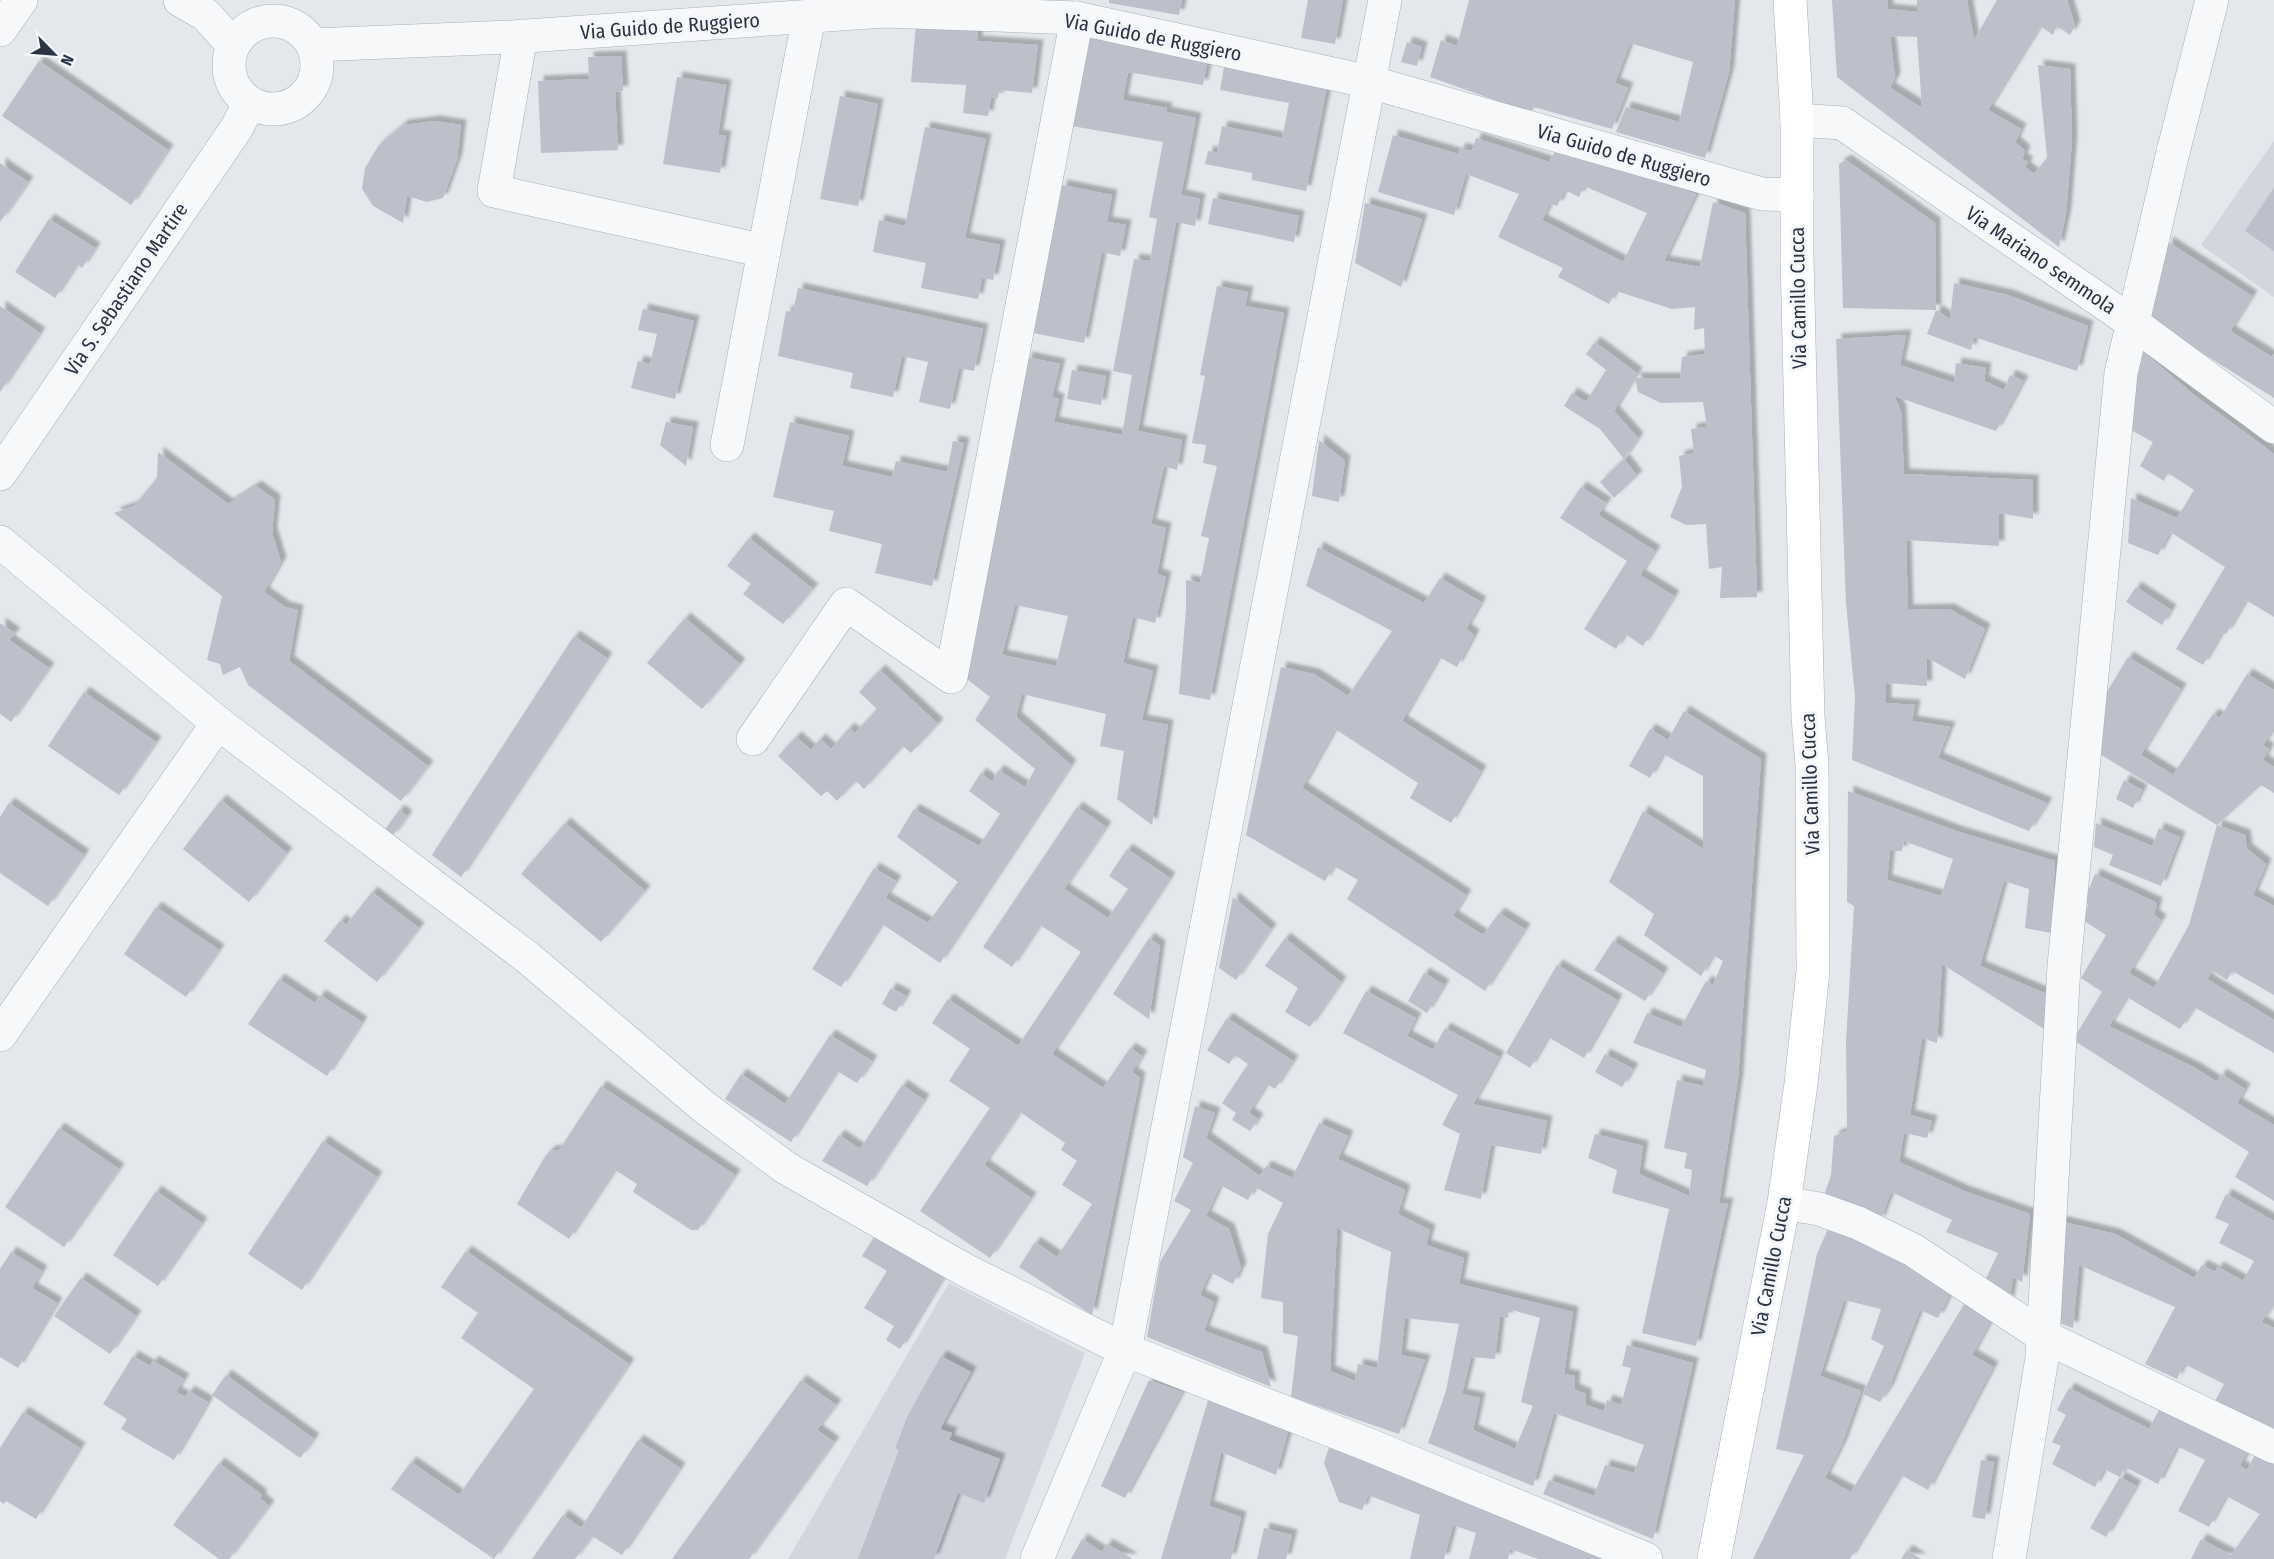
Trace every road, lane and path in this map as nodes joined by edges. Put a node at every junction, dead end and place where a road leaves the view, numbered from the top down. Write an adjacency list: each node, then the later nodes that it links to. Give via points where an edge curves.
1 (21, 0): 8 (street)
2 (180, 0): 10 (street, via 206,15)
3 (1385, 0): 12 (street)
4 (1790, 0): 14 (street, Via Camillo Cucca)
5 (2212, 0): 17 (street)
6 (809, 16): 7 (street, Via Guido de Ruggiero, via 885,11); 9 (street, Via Guido de Ruggiero); 16 (street)
7 (1077, 18): 12 (street, Via Guido de Ruggiero); 23 (street, via 951,677 846,604)
8 (0, 30)
9 (521, 36): 11 (street, Via Guido de Ruggiero); 16 (street, via 494,190)
10 (233, 45): 11 (street, via 252,26 280,21 304,34); 13 (street, via 228,71 231,83)
11 (313, 45): 13 (street, via 317,73 303,98 277,110)
12 (1370, 82): 15 (street, Via Guido de Ruggiero, via 1762,194); 27 (street)
13 (249, 104): 20 (street, Via S. Sebastiano Martire)
14 (1797, 120): 15 (street, Via Camillo Cucca); 17 (street, Via Mariano semmola, via 1842,123)
15 (1797, 195): 25 (street, Via Camillo Cucca, via 1812,765 1813,971)
16 (764, 251): 19 (street)
17 (2133, 323): 18 (street, Via Mariano semmola); 26 (street, via 2121,373 2064,966)
18 (2274, 427)
19 (727, 445)
20 (0, 474)
21 (0, 542): 22 (street)
22 (218, 723): 24 (street); 27 (street, via 526,957 704,1107 786,1168 965,1270)
23 (753, 739)
24 (0, 1035)
25 (1784, 1203): 26 (street, via 1829,1213 1913,1250); 31 (street, Via Camillo Cucca)
26 (2043, 1336): 28 (street); 32 (street)
27 (1125, 1350): 29 (street); 30 (street)
28 (2274, 1447)
29 (1037, 1559)
30 (1646, 1559)
31 (1714, 1559)
32 (2010, 1559)

